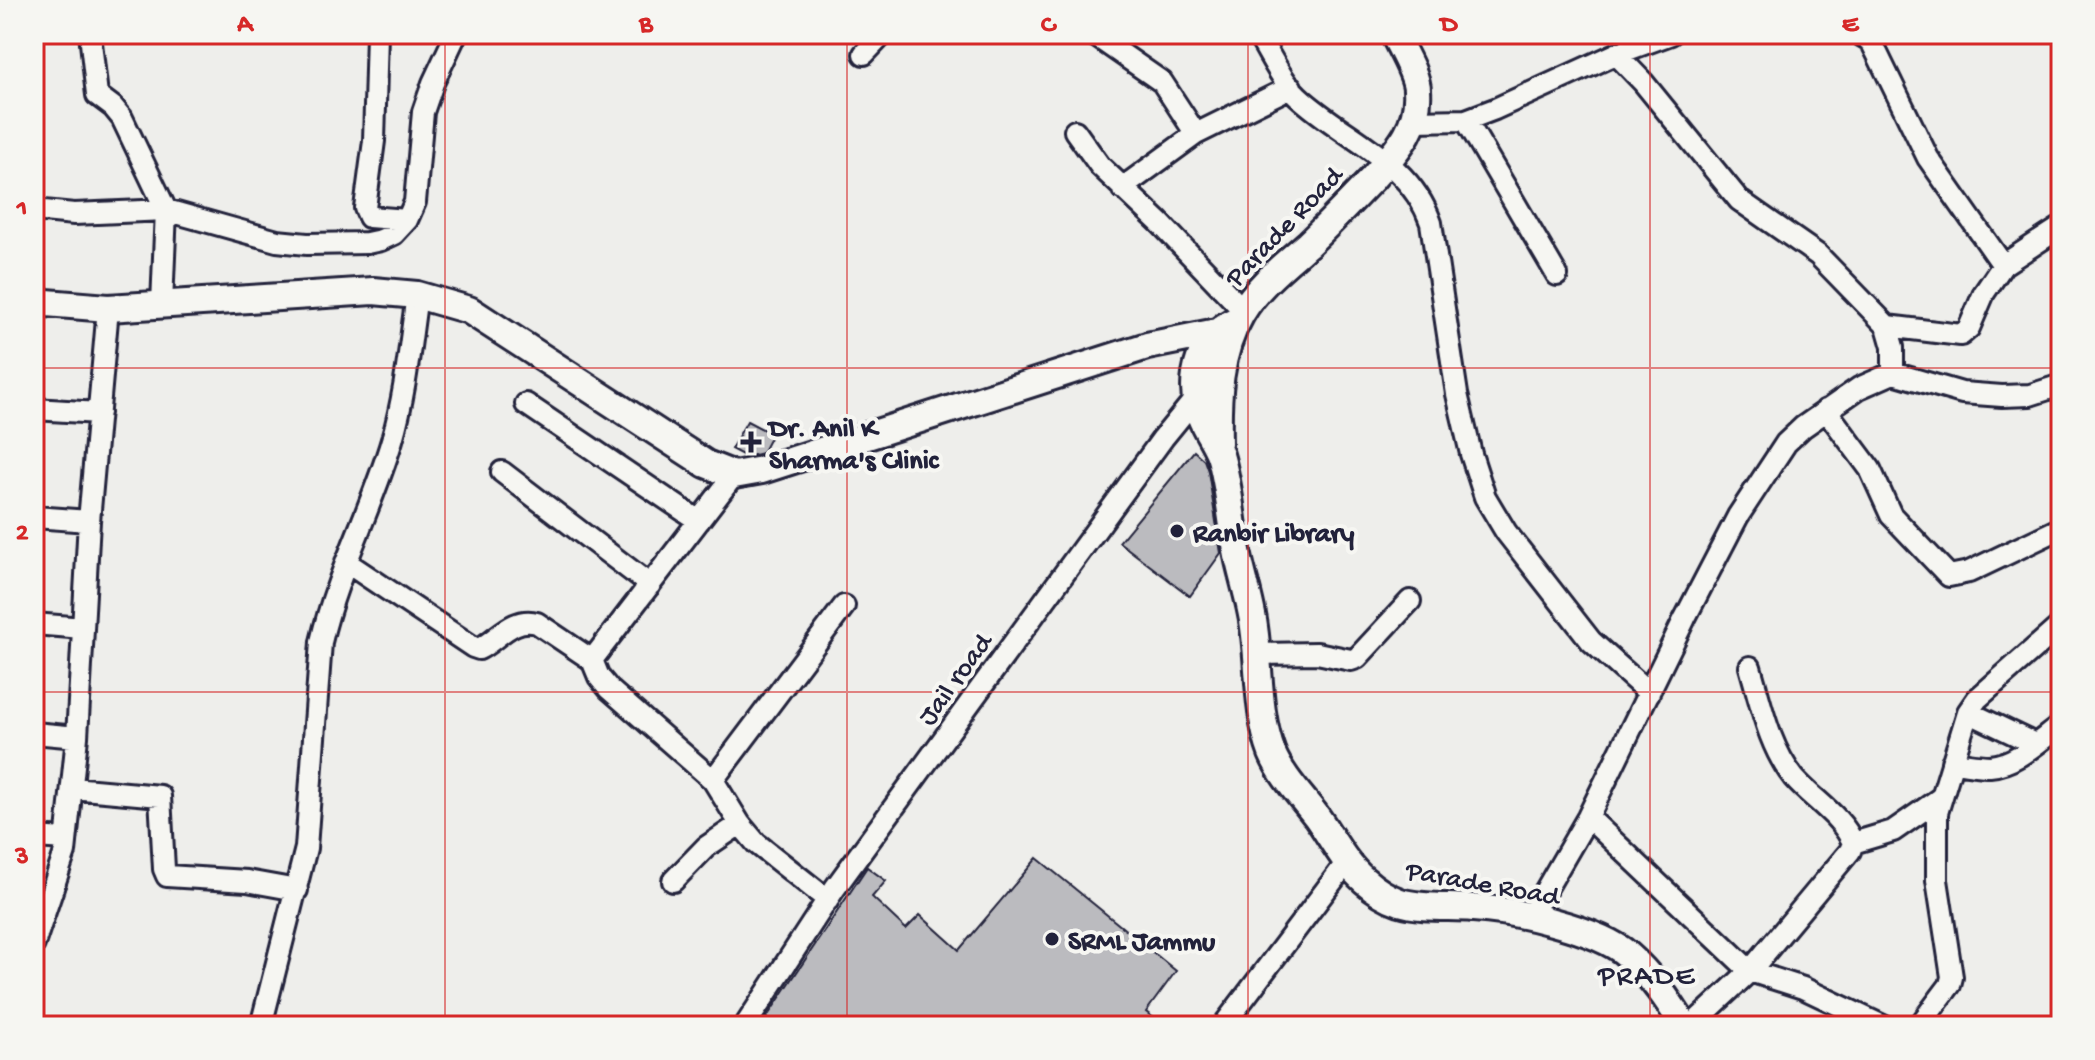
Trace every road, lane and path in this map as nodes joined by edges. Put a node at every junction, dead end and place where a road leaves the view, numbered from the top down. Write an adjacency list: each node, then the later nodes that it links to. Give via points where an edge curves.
1 (90, 34): 21 (street, via 97,95 122,118)
2 (377, 34): 22 (street, via 374,141 365,208 369,217)
3 (456, 34): 22 (street, via 423,112 415,202)
4 (883, 34): 10 (street)
5 (1093, 34): 17 (street, via 1162,82)
6 (1257, 34): 13 (street)
7 (1394, 34): 12 (main road, Parade Road)
8 (1671, 34): 11 (street)
9 (1869, 36): 24 (street, via 1928,158)
10 (864, 54)
11 (1616, 54): 14 (street); 31 (street, via 1739,200 1818,255)
12 (1408, 67): 15 (main road, Parade Road, via 1418,91); 18 (main road, Parade Road, via 1402,118)
13 (1291, 87): 17 (street); 18 (street)
14 (1466, 120): 15 (street); 25 (street)
15 (1413, 121): 18 (main road, Parade Road, via 1401,147)
16 (1075, 131): 19 (street)
17 (1196, 134): 19 (street)
18 (1382, 165): 30 (main road, Parade Road, via 1328,225 1256,291); 57 (street, via 1405,178 1431,223 1457,394 1485,497 1591,641)
19 (1122, 188): 30 (street, via 1159,222)
20 (34, 210): 21 (street)
21 (166, 210): 22 (street, via 307,244 381,240); 28 (street)
22 (407, 220)
23 (2061, 227): 24 (street)
24 (2003, 265): 31 (street, via 1961,335)
25 (1557, 275)
26 (417, 295): 28 (main road, via 373,291); 42 (main road, via 469,310 706,464); 47 (street, via 392,441)
27 (34, 302): 29 (main road)
28 (162, 304): 29 (main road)
29 (108, 308): 39 (street)
30 (1233, 321): 32 (main road, Parade Road); 35 (main road, Parade Road, via 1207,343 1199,360); 42 (main road)
31 (1887, 326): 33 (street)
32 (1220, 372): 35 (street, Jail road); 40 (main road, Parade Road)
33 (1893, 373): 34 (street, via 1962,393 2002,396 2030,395); 38 (street)
34 (2061, 385)
35 (1196, 396): 40 (main road); 75 (street, Jail road)
36 (526, 404): 45 (street)
37 (34, 409): 39 (street)
38 (1826, 410): 46 (street, via 1870,469 1891,515 1949,576 1969,572); 57 (street, via 1786,443 1760,481)
39 (99, 413): 44 (street)
40 (1218, 451): 54 (main road, Parade Road)
41 (502, 472): 48 (street)
42 (734, 475): 45 (street)
43 (34, 517): 44 (street)
44 (89, 521): 53 (street)
45 (699, 521): 48 (street)
46 (2061, 528)
47 (346, 562): 55 (street, via 473,647 479,649 516,623 528,621); 74 (street, via 321,642 306,848)
48 (650, 585): 55 (street)
49 (1410, 601): 54 (street, via 1351,660 1317,653)
50 (844, 606): 64 (street)
51 (34, 624): 53 (street)
52 (2061, 625): 58 (street, via 1984,690)
53 (83, 628): 61 (street)
54 (1256, 654): 72 (main road, Parade Road, via 1272,752)
55 (592, 660): 64 (street, via 609,689)
56 (1750, 667): 71 (street, via 1786,765)
57 (1649, 693): 67 (street)
58 (1968, 712): 62 (street); 63 (street)
59 (2061, 725): 62 (street)
60 (34, 733): 61 (street)
61 (77, 737): 65 (street)
62 (2035, 744): 63 (street, via 1991,766)
63 (1952, 762): 66 (street)
64 (713, 780): 68 (street)
65 (72, 788): 70 (street); 74 (street, via 160,796 167,876)
66 (1942, 797): 71 (street, via 1893,831); 85 (street, via 1935,854 1952,977)
67 (1588, 817): 76 (street); 78 (street)
68 (740, 824): 73 (street, via 706,847); 75 (street, via 774,859)
69 (34, 837): 70 (street)
70 (66, 839): 77 (street)
71 (1853, 843): 78 (street)
72 (1347, 862): 76 (main road, Parade Road, via 1381,893 1401,902); 81 (street)
73 (673, 881)
74 (297, 890): 79 (street)
75 (828, 900): 80 (street, Jail road)
76 (1530, 917): 82 (main road, Parade Road, via 1599,938 1626,953)
77 (34, 944)
78 (1750, 971): 83 (street); 84 (street, via 1803,988)
79 (261, 1026)
80 (745, 1026)
81 (1223, 1026)
82 (1684, 1026)
83 (1691, 1026)
84 (1883, 1026)
85 (1919, 1026)

